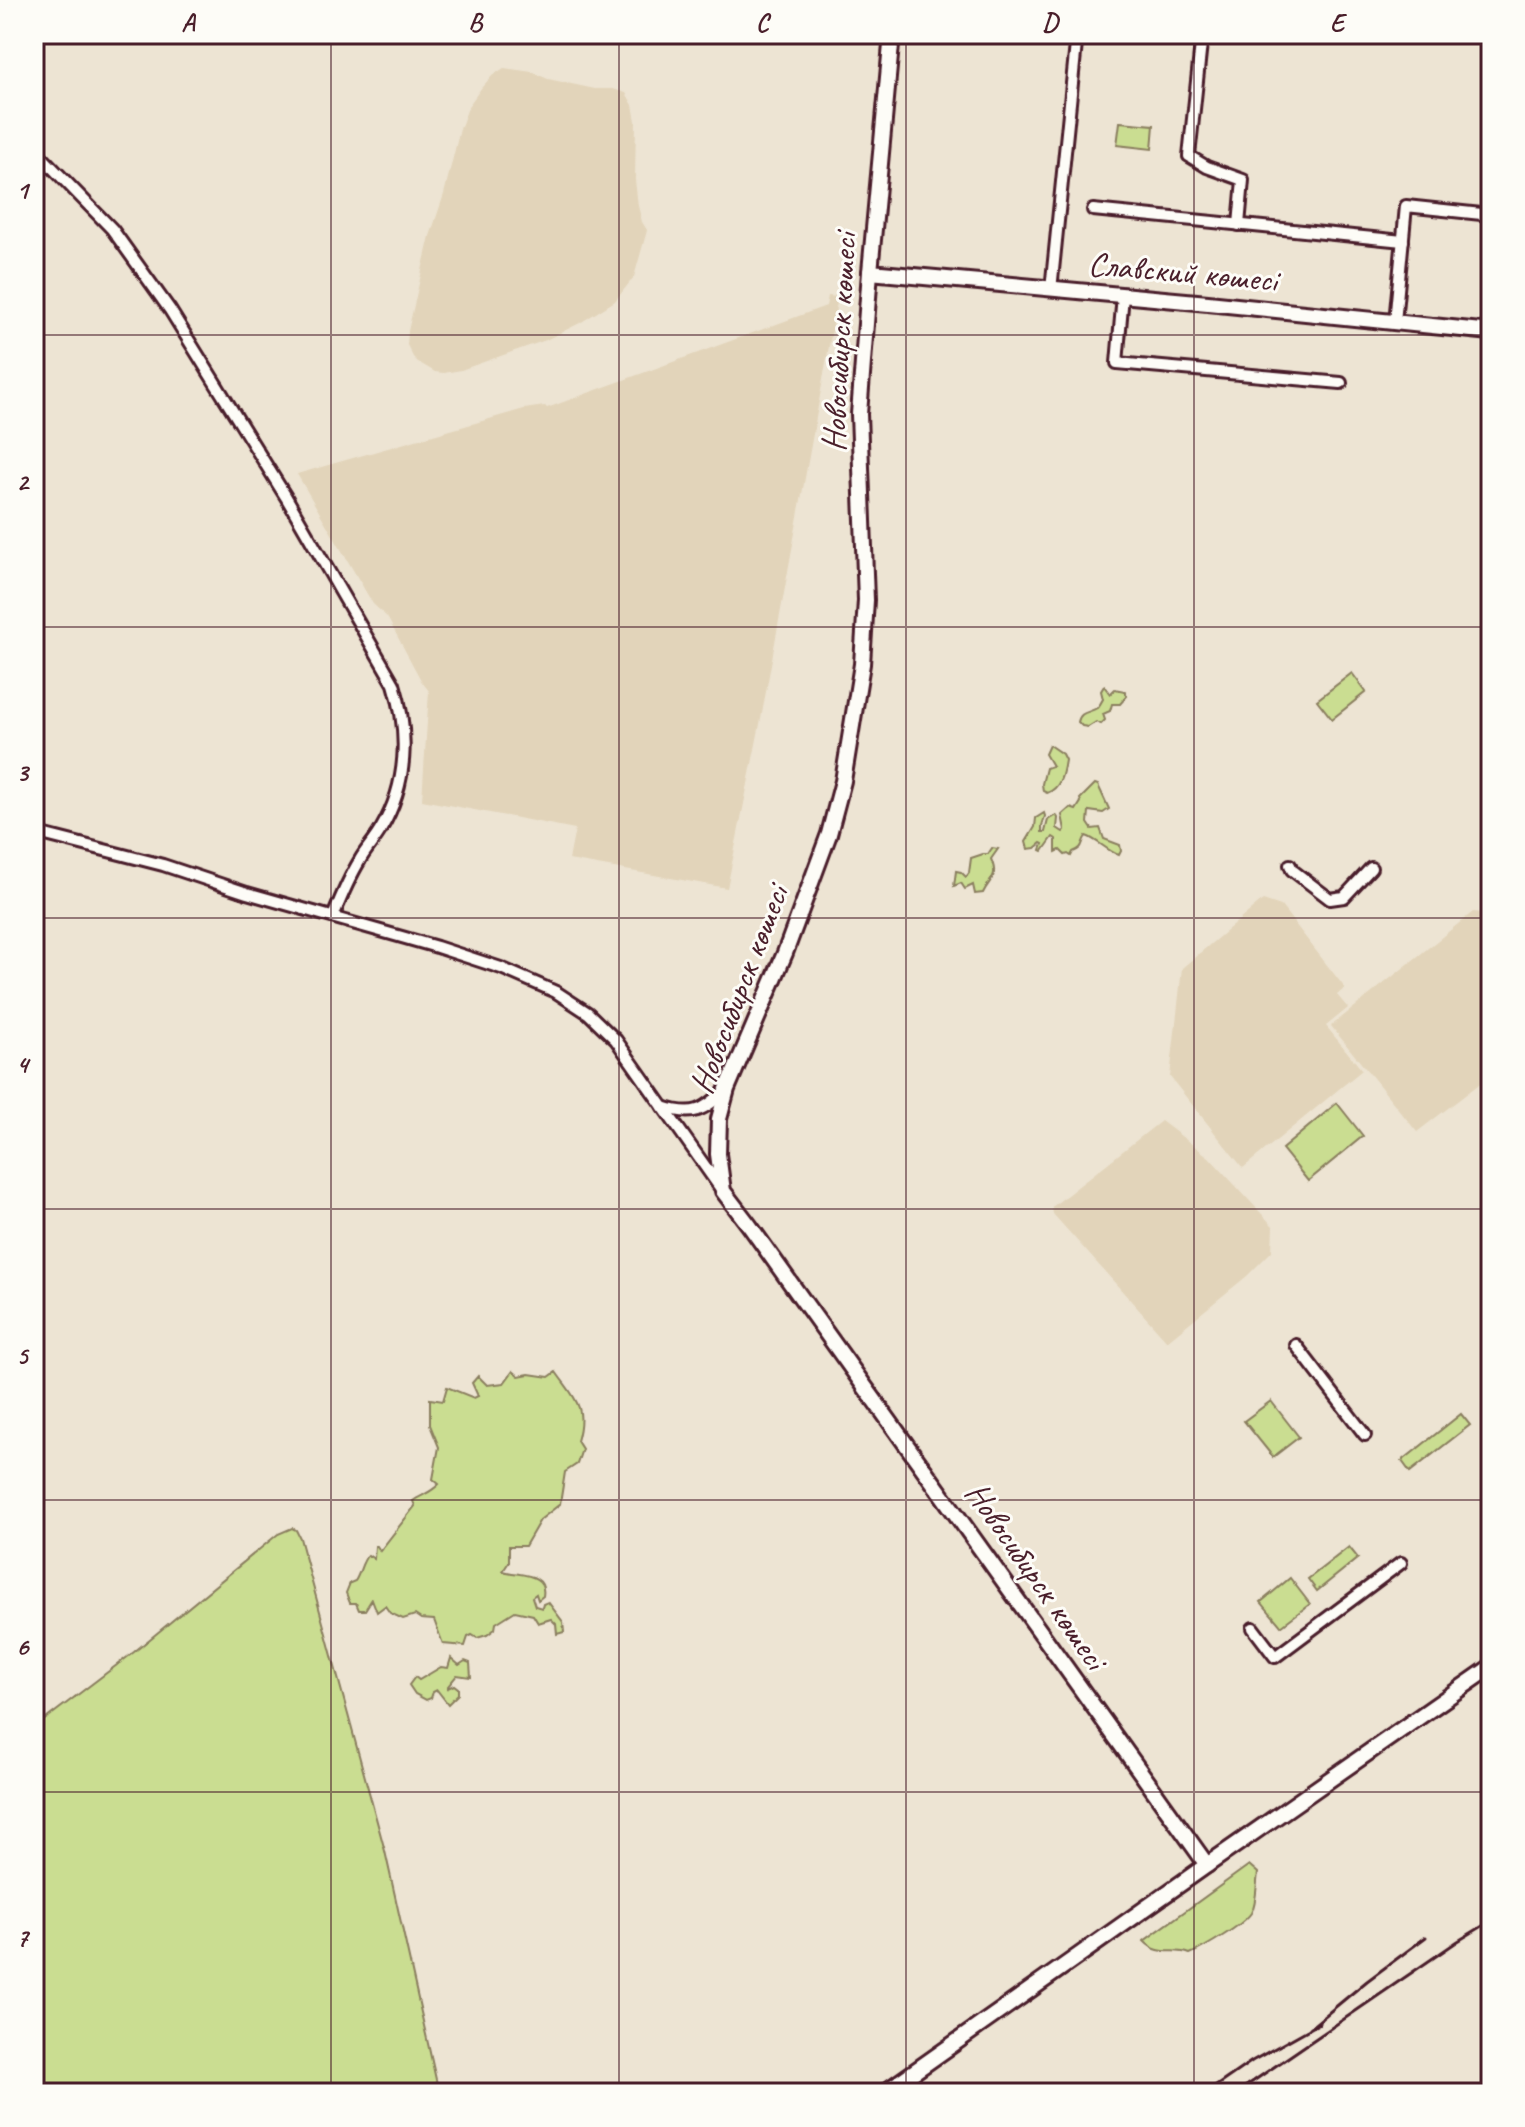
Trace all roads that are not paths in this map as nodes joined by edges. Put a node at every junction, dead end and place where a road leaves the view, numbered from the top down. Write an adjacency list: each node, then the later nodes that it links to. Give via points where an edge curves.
1 (892, 34): 9 (main road, Новосибирск көшесі)
2 (1077, 34): 10 (street)
3 (1202, 34): 7 (street, via 1189,156 1243,180)
4 (34, 146): 18 (street, via 112,229 170,310 394,684 402,710 403,769 382,828 346,885)
5 (1093, 210): 7 (street)
6 (1491, 215): 8 (street, via 1406,206)
7 (1239, 225): 8 (street)
8 (1403, 241): 12 (street)
9 (870, 272): 10 (main road, Славский көшесі); 19 (main road, Новосибирск көшесі, via 859,414 865,638 851,739 818,866)
10 (1051, 290): 11 (main road, Славский көшесі)
11 (1123, 295): 12 (main road, Славский көшесі); 14 (street, via 1117,363)
12 (1395, 322): 13 (main road, Славский көшесі)
13 (1491, 332)
14 (1341, 383)
15 (34, 832): 18 (street)
16 (1290, 865): 17 (street, via 1330,899 1344,897)
17 (1371, 868)
18 (333, 917): 20 (street, via 501,968 556,992 616,1040)
19 (727, 1089): 20 (street, via 696,1112); 21 (main road, Новосибирск көшесі, via 718,1135)
20 (663, 1107): 21 (street)
21 (723, 1191): 27 (main road, Новосибирск көшесі)
22 (1296, 1345): 23 (street)
23 (1365, 1435)
24 (1401, 1563): 25 (street, via 1275,1657)
25 (1253, 1628)
26 (1491, 1667): 27 (main road)
27 (1207, 1865): 28 (main road)
28 (884, 2093)

